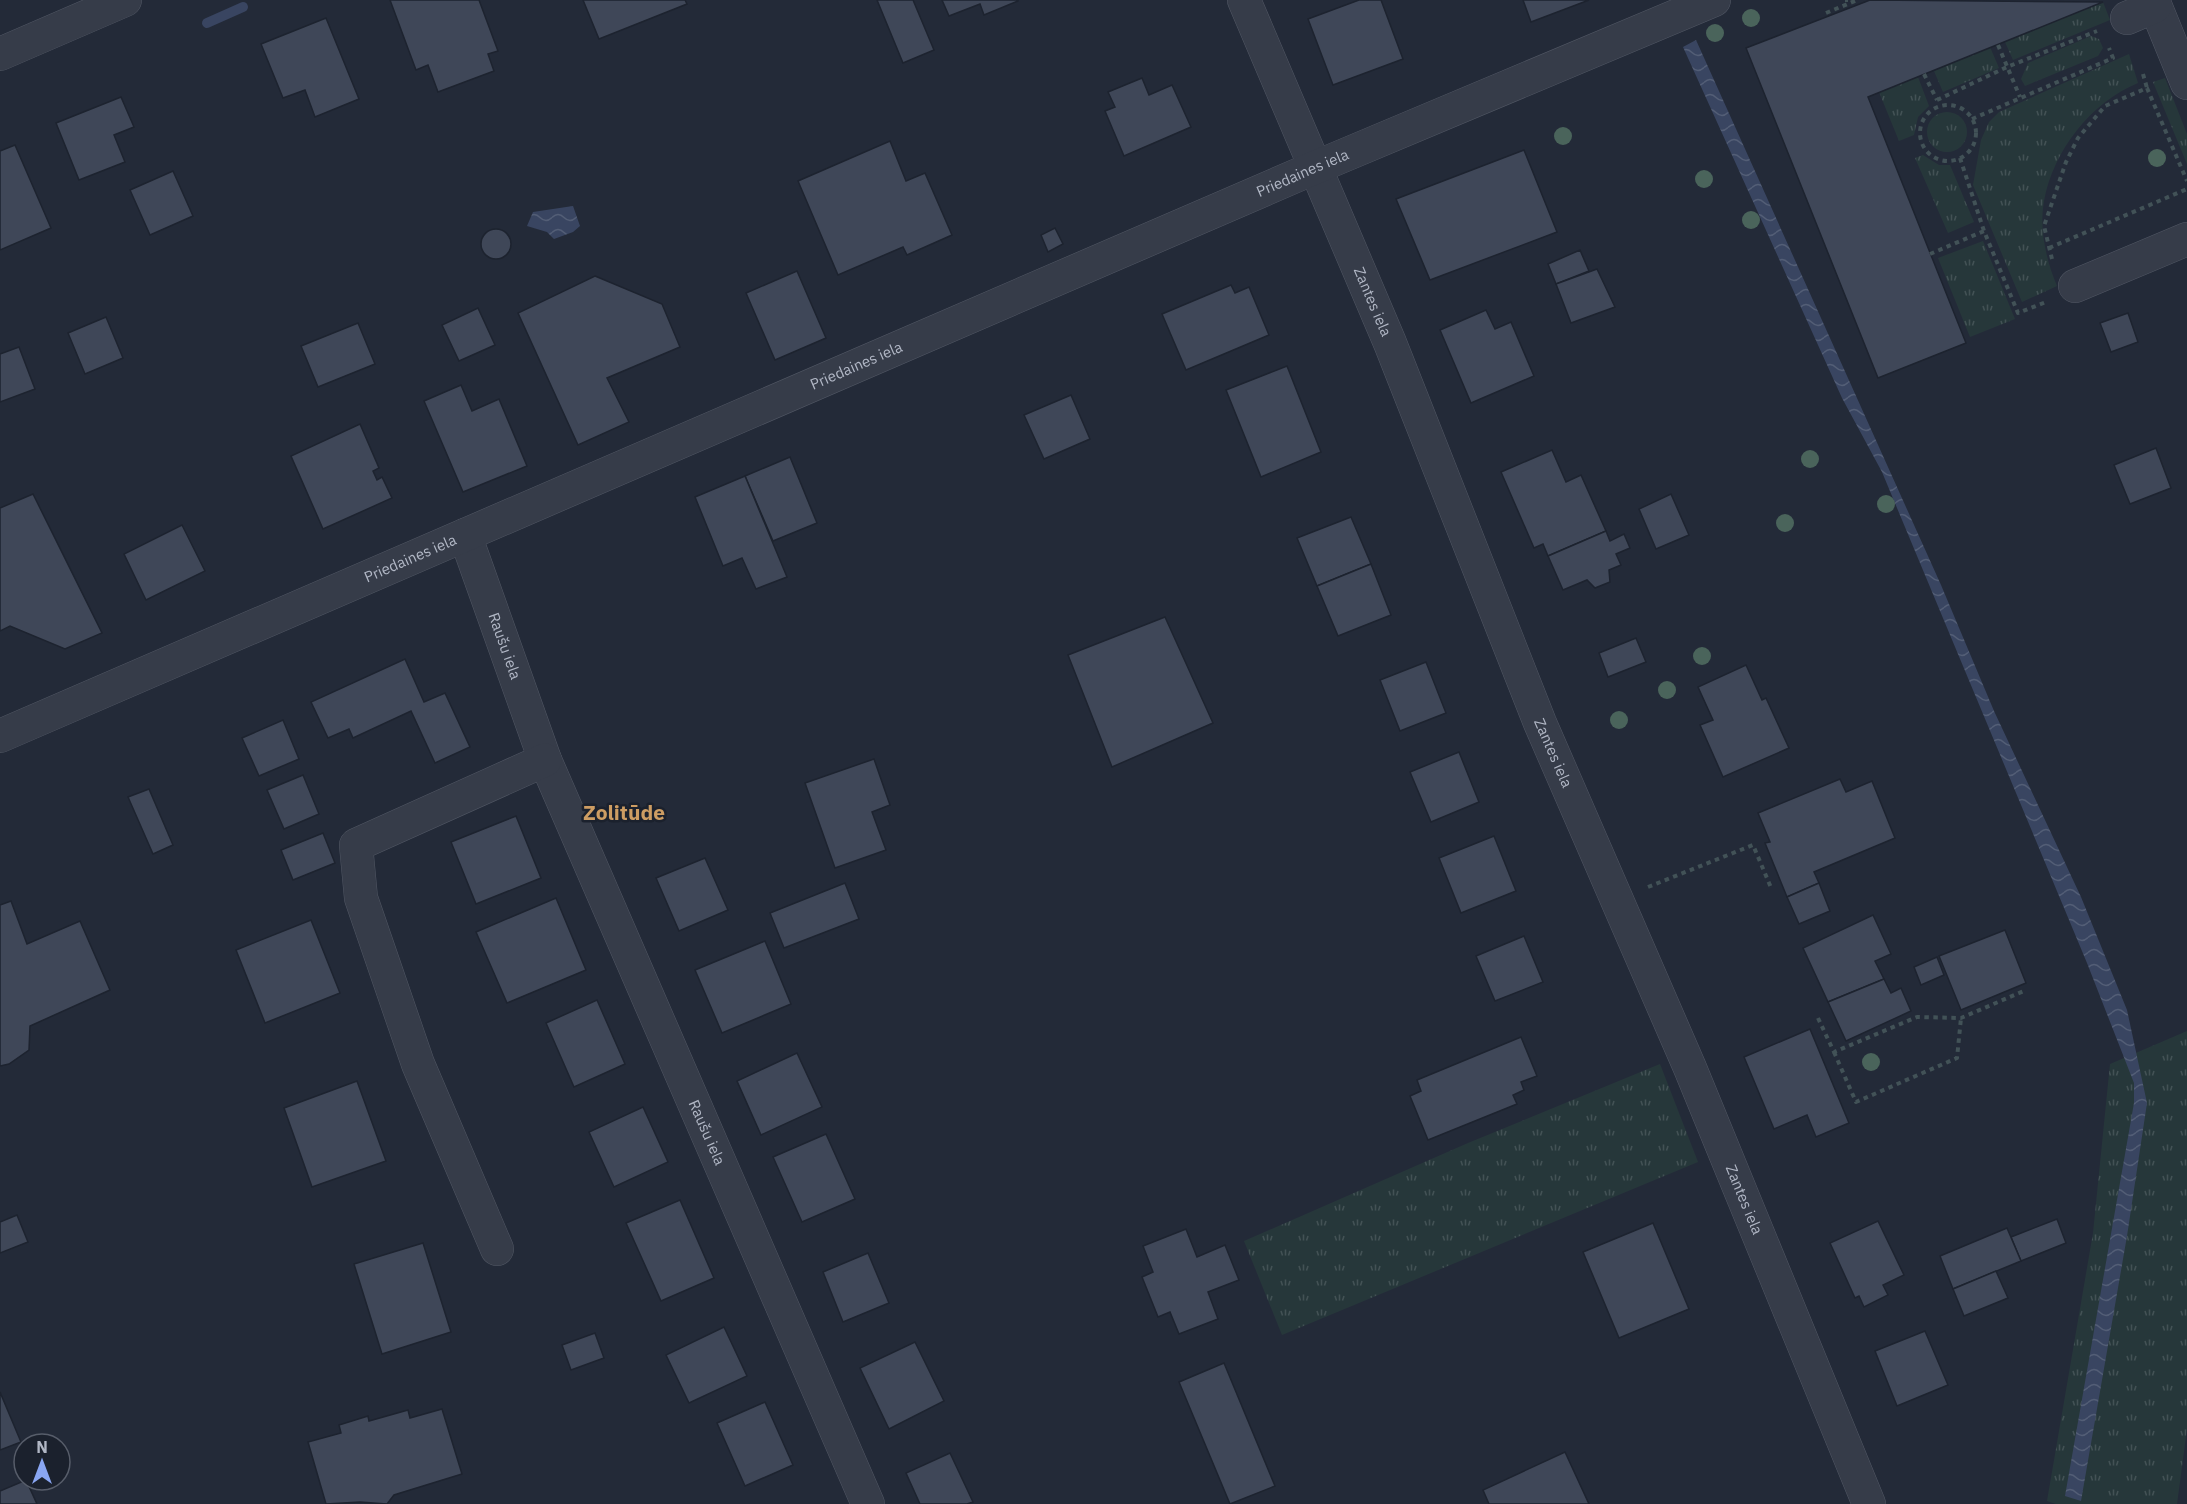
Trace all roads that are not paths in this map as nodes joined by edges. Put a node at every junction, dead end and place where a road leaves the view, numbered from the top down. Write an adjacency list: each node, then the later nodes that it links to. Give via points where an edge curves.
1 (125, 0): 5 (street)
2 (1244, 0): 7 (street, Zantes iela)
3 (1714, 0): 7 (street, Priedaines iela)
4 (2128, 18): 6 (street)
5 (0, 54)
6 (2187, 83)
7 (1314, 168): 10 (street, Priedaines iela); 15 (street, Zantes iela, via 1390,343 1540,723 1698,1087)
8 (2187, 239): 9 (street)
9 (2075, 286)
10 (465, 535): 11 (street, Priedaines iela); 12 (street, Raušu iela)
11 (0, 736)
12 (545, 760): 13 (street, via 356,845 361,898 418,1064); 14 (street, Raušu iela)
13 (497, 1249)
14 (868, 1504)
15 (1869, 1504)

